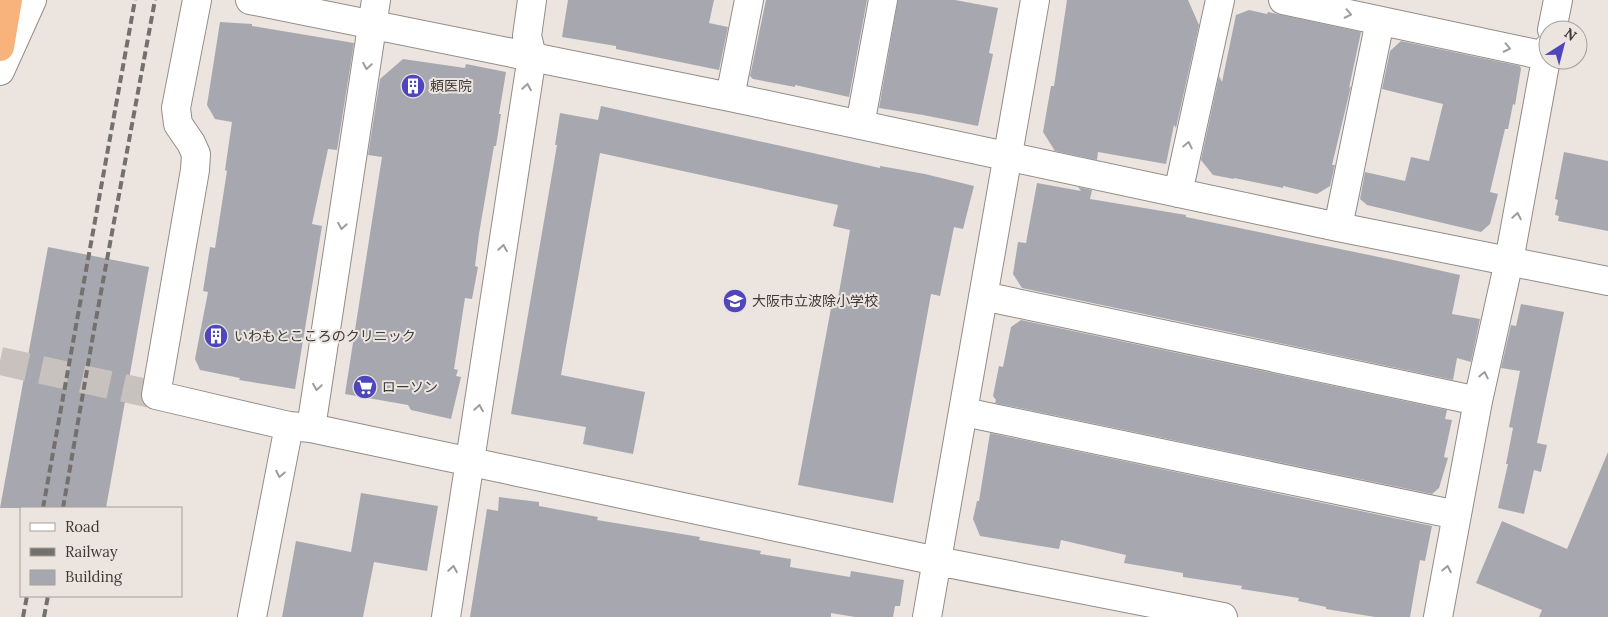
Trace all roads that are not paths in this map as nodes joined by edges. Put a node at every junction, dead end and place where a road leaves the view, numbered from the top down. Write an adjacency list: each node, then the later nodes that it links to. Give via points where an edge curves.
1 (8, 0): 15 (highway)
2 (32, 0): 19 (street)
3 (197, 0): 30 (street, via 176,108 178,124 196,154 195,170 156,395)
4 (250, 0): 12 (street)
5 (532, 0): 17 (street, via 526,36)
6 (749, 0): 20 (street)
7 (883, 0): 21 (street)
8 (1035, 0): 22 (street)
9 (1220, 0): 23 (street, one-way to 9)
10 (1283, 0): 14 (street, one-way to 14)
11 (1558, 0): 13 (street)
12 (375, 12): 17 (street); 30 (street, one-way to 30)
13 (1554, 20)
14 (1380, 21): 16 (street, one-way to 16); 24 (street)
15 (0, 46)
16 (1538, 50)
17 (532, 56): 20 (street); 31 (street, one-way to 17)
18 (1544, 70): 25 (street, one-way to 18)
19 (0, 71)
20 (730, 97): 21 (street)
21 (860, 125): 22 (street)
22 (1008, 157): 23 (street); 27 (street)
23 (1178, 192): 24 (street)
24 (1338, 227): 25 (street)
25 (1509, 261): 26 (street); 28 (street, one-way to 25)
26 (1608, 281)
27 (983, 296): 28 (street); 29 (street)
28 (1478, 401): 32 (street)
29 (964, 412): 32 (street); 33 (street)
30 (300, 427): 31 (street); 34 (street, one-way to 34)
31 (471, 462): 33 (street); 35 (street, one-way to 31)
32 (1457, 515): 38 (street, one-way to 32)
33 (937, 561): 36 (street); 37 (street)
34 (252, 617)
35 (446, 617)
36 (927, 617)
37 (1223, 617)
38 (1438, 617)

